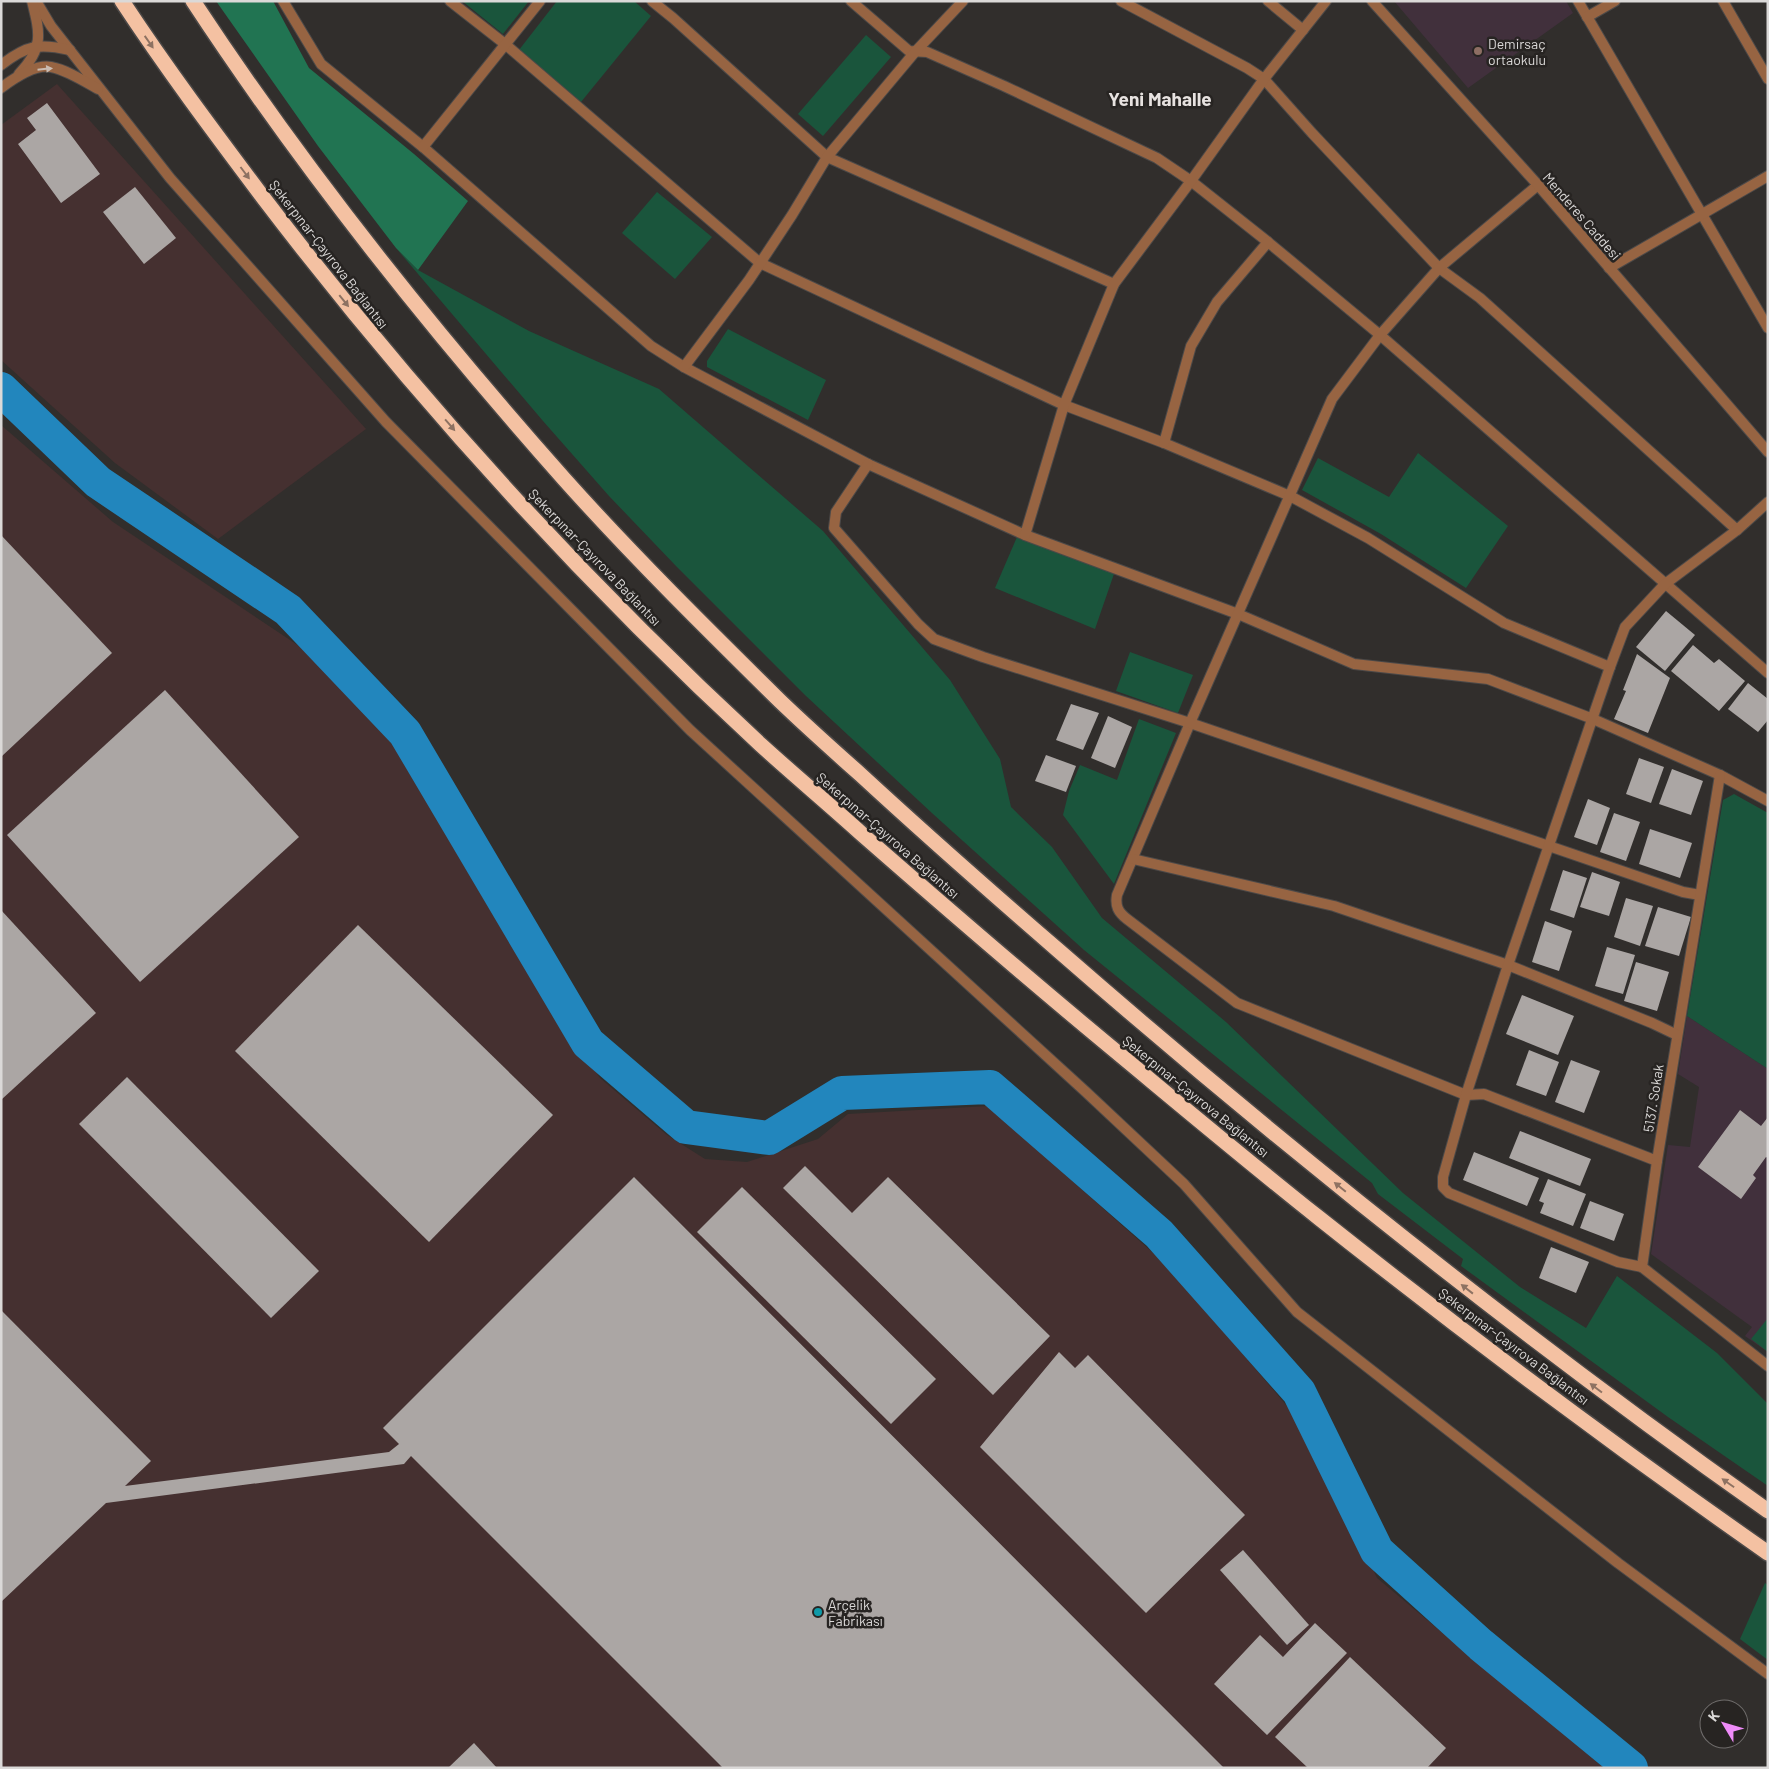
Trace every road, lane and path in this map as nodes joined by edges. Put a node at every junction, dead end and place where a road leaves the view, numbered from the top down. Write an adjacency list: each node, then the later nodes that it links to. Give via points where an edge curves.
1 (32, 1): 22 (street, via 40,36)
2 (36, 1): 24 (street)
3 (122, 1): 76 (highway, Şekerpınar-Çayırova Bağlantısı, one-way to 76, via 186,94 311,261 426,399 579,566 762,745 1024,976 1319,1218 1657,1475)
4 (193, 1): 75 (highway, Şekerpınar-Çayırova Bağlantısı, one-way to 4, via 1532,1339 1275,1134 1040,935 784,705 575,490 465,363 413,301 299,152)
5 (283, 1): 34 (street, via 321,64)
6 (450, 1): 21 (street)
7 (540, 1): 21 (street)
8 (652, 1): 35 (street)
9 (851, 1): 23 (street)
10 (963, 1): 19 (street)
11 (1121, 1): 30 (street)
12 (1268, 1): 20 (street)
13 (1326, 1): 20 (street)
14 (1372, 1): 38 (street, Menderes Caddesi)
15 (1578, 1): 18 (street)
16 (1615, 1): 18 (street)
17 (1723, 1): 31 (street)
18 (1587, 17): 39 (street)
19 (937, 30): 25 (street); 26 (street, via 930,44)
20 (1303, 30): 30 (street)
21 (505, 44): 34 (street); 41 (street)
22 (36, 46): 24 (street); 27 (street, via 16,53); 29 (street, via 31,62)
23 (902, 46): 25 (street); 28 (street, via 905,59)
24 (70, 50): 33 (street)
25 (915, 54): 26 (street, via 928,52); 28 (street)
26 (939, 57): 37 (street, via 1157,158)
27 (1, 65)
28 (900, 69): 35 (street)
29 (17, 76): 32 (street); 33 (street, one-way to 33, via 50,67)
30 (1264, 79): 37 (street); 42 (street)
31 (1768, 79)
32 (1, 88)
33 (103, 92): 77 (street, via 170,178 386,422 690,730 1184,1184 1297,1312 1618,1563)
34 (423, 147): 47 (street, via 651,346)
35 (827, 157): 41 (street); 44 (street)
36 (1768, 176): 39 (street)
37 (1191, 181): 40 (street); 44 (street)
38 (1538, 185): 42 (street); 43 (street, Menderes Caddesi)
39 (1701, 215): 43 (street); 45 (street)
40 (1268, 242): 46 (street); 49 (street, via 1218,302 1191,346)
41 (760, 263): 47 (street); 48 (street)
42 (1439, 268): 46 (street); 54 (street, via 1480,298)
43 (1610, 268): 50 (street, Menderes Caddesi)
44 (1114, 284): 48 (street)
45 (1768, 328)
46 (1380, 335): 52 (street, via 1332,399); 56 (street)
47 (684, 366): 51 (street)
48 (1064, 405): 49 (street); 55 (street)
49 (1164, 443): 52 (street)
50 (1768, 452)
51 (868, 464): 55 (street); 61 (street, via 836,512 834,528 934,639)
52 (1290, 496): 57 (street); 58 (street, via 1368,538 1504,623)
53 (1768, 502): 54 (street)
54 (1737, 530): 56 (street)
55 (1025, 535): 57 (street)
56 (1665, 584): 58 (street, via 1625,627); 59 (street)
57 (1238, 614): 60 (street, via 1354,664 1488,679); 61 (street)
58 (1610, 667): 60 (street)
59 (1768, 673)
60 (1593, 719): 62 (street); 64 (street)
61 (1190, 723): 64 (street); 65 (street)
62 (1720, 775): 63 (street); 66 (street, 5137. Sokak)
63 (1768, 801)
64 (1549, 845): 66 (street); 67 (street)
65 (1133, 859): 67 (street, via 1334,906); 71 (street, via 1117,895 1116,906 1120,914 1237,1004)
66 (1700, 895): 68 (street, 5137. Sokak)
67 (1508, 965): 68 (street); 69 (street)
68 (1677, 1035): 72 (street, 5137. Sokak)
69 (1473, 1074): 70 (street, via 1476,1085); 71 (street)
70 (1484, 1094): 71 (street); 72 (street)
71 (1466, 1095): 73 (street, via 1443,1177 1443,1187 1449,1194 1618,1262)
72 (1657, 1161): 73 (street, 5137. Sokak)
73 (1642, 1267): 74 (street)
74 (1768, 1366)
75 (1768, 1511)
76 (1768, 1553)
77 (1768, 1674)

